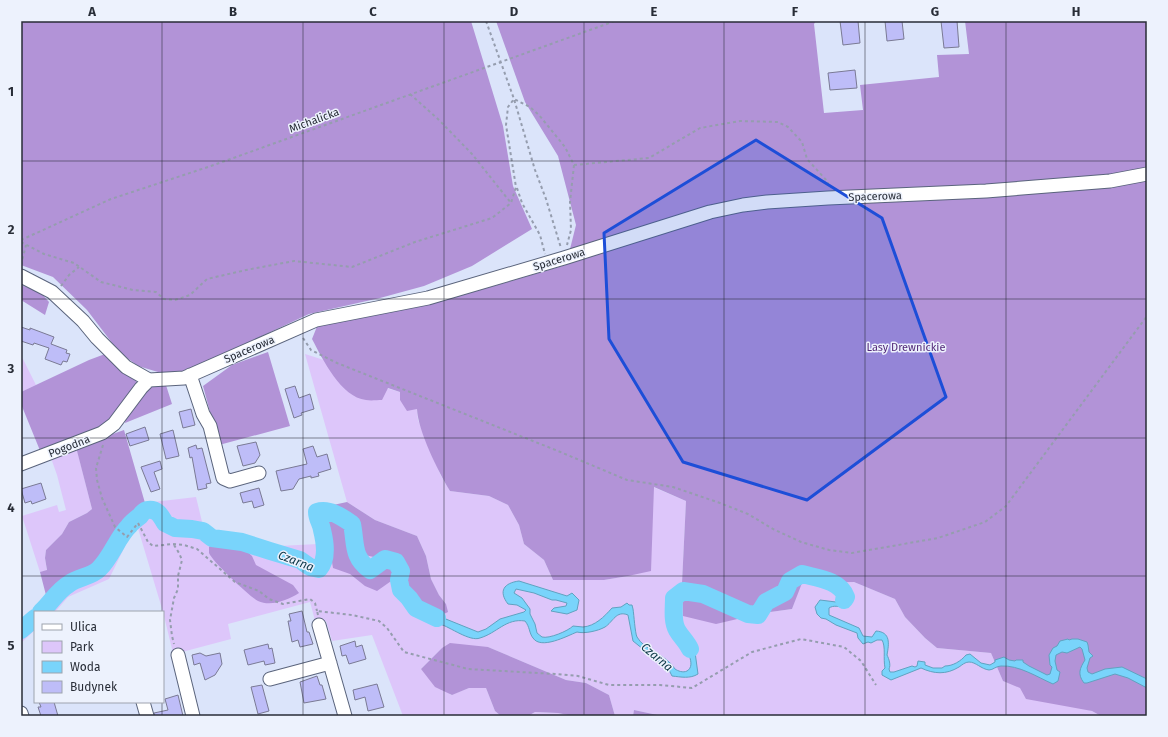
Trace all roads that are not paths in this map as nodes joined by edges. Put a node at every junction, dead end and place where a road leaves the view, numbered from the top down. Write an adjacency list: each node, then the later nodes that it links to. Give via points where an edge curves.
1 (1147, 174): 3 (street, Spacerowa, via 1110,181 986,191 828,198 743,205 710,212 428,298 316,320)
2 (21, 276): 4 (street, via 52,292 126,367)
3 (190, 375): 4 (street, Spacerowa, via 184,378); 6 (street, via 202,414 210,426 223,478 230,481)
4 (149, 380): 5 (street, Pogodna, via 114,424 102,432)
5 (21, 464)
6 (259, 473)
7 (320, 625): 9 (street)
8 (178, 655): 13 (street)
9 (330, 663): 10 (street); 14 (street)
10 (270, 678)
11 (143, 703): 12 (street)
12 (147, 716)
13 (193, 716)
14 (344, 716)

